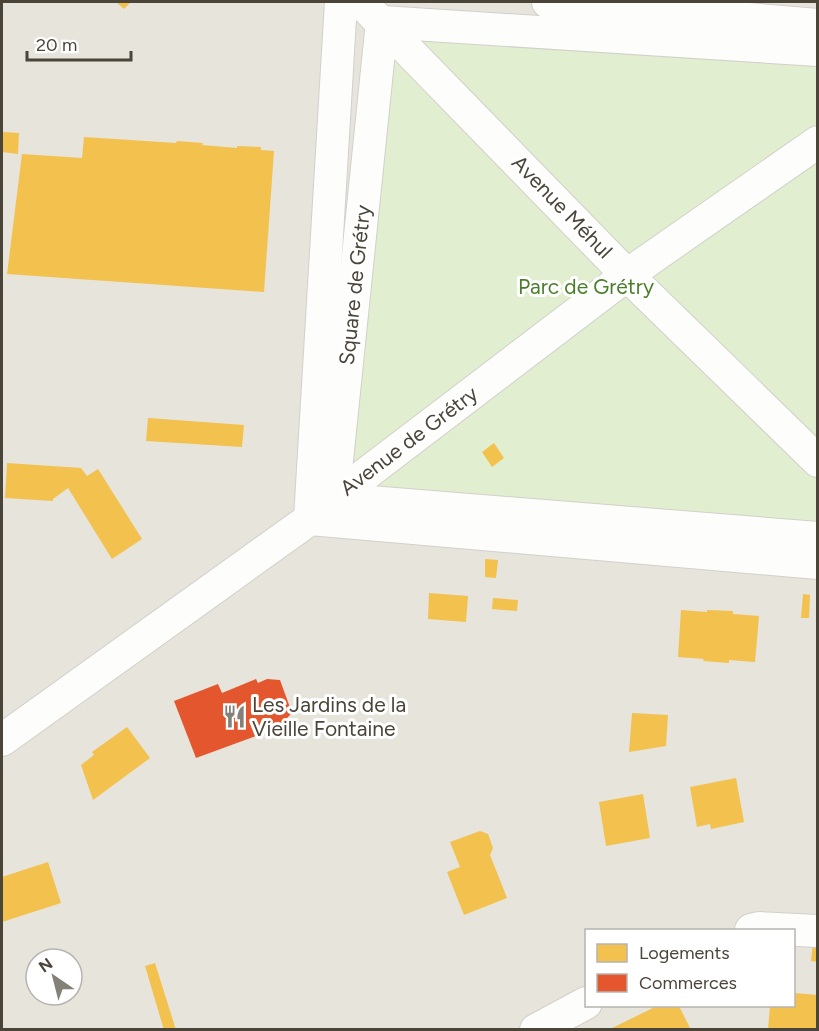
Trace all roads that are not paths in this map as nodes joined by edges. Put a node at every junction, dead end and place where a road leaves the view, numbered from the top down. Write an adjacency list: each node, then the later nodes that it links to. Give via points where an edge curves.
1 (341, 2): 9 (street, Square de Grétry)
2 (548, 2): 4 (street)
3 (372, 12): 5 (street); 7 (street, Avenue Méhul); 9 (street, Square de Grétry)
4 (818, 25)
5 (818, 50)
6 (818, 142): 7 (street, Avenue de Grétry)
7 (627, 275): 8 (street, Avenue Méhul); 9 (street, Avenue de Grétry)
8 (818, 460)
9 (321, 509): 10 (street); 11 (street); 12 (street, Avenue de Grétry)
10 (818, 538)
11 (818, 563)
12 (2, 740)
13 (755, 929): 14 (street)
14 (779, 929)
15 (795, 930): 16 (street)
16 (818, 931)
17 (585, 1004): 18 (street)
18 (536, 1029)

